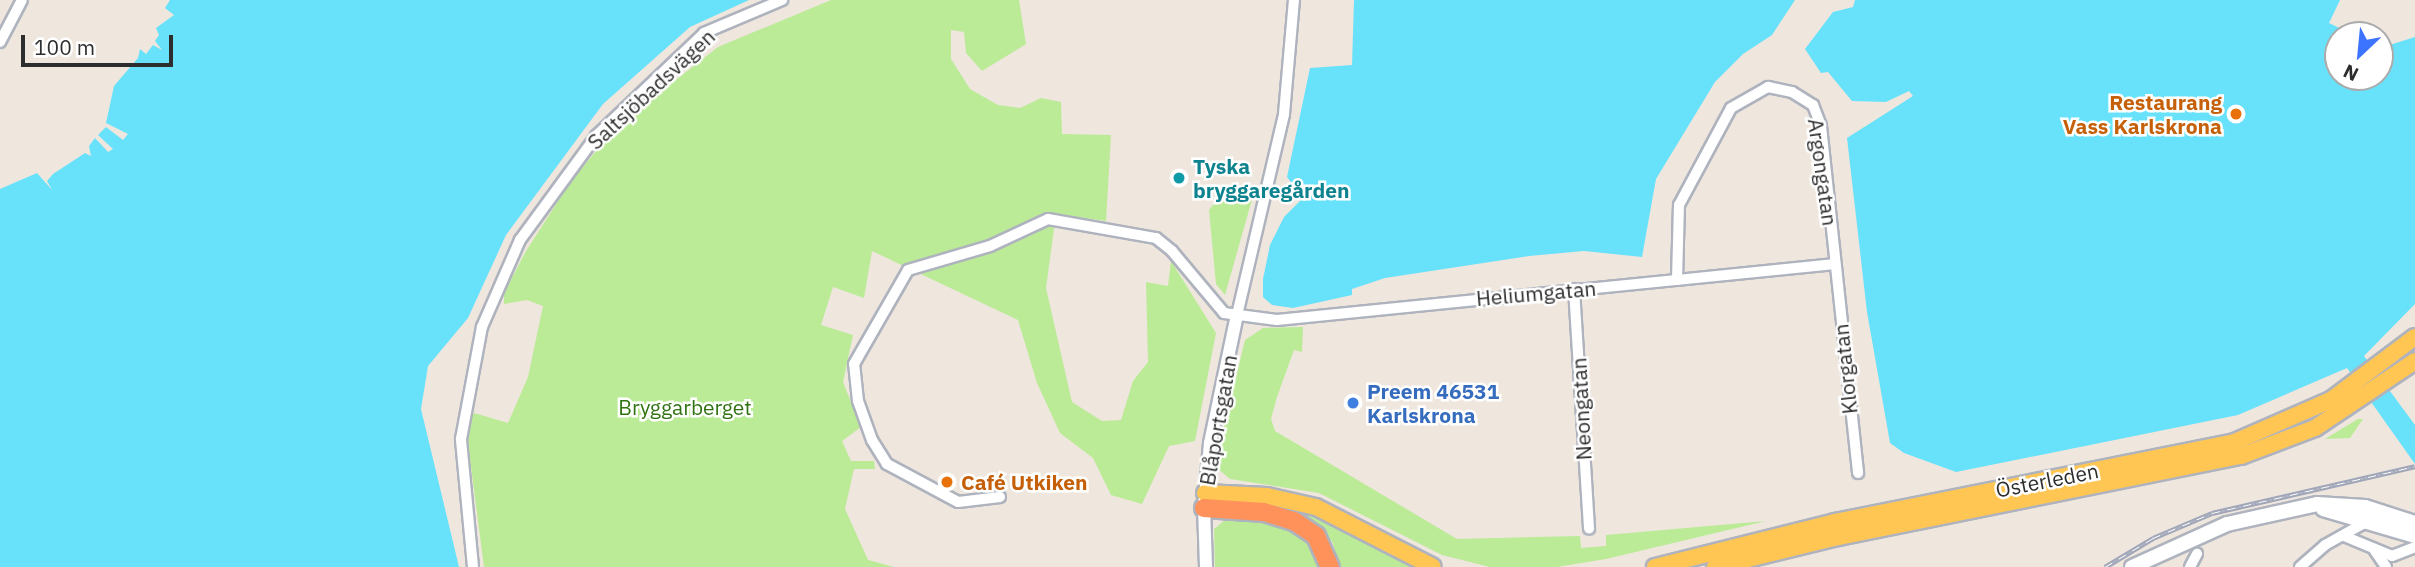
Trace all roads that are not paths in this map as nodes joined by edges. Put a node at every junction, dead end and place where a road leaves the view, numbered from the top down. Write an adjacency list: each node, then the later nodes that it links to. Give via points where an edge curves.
1 (22, 0): 4 (street)
2 (782, 0): 25 (street, Saltsjöbadsvägen, via 704,33 596,136 520,240 482,327 461,439)
3 (1294, 0): 8 (street, via 1284,114)
4 (0, 42)
5 (1835, 264): 6 (street, Heliumgatan); 6 (street, Argongatan, via 1821,126 1813,106 1792,92 1768,87 1731,108 1679,205); 12 (street, Klorgatan)
6 (1677, 279): 7 (street, Heliumgatan)
7 (1574, 289): 8 (street, Heliumgatan, via 1277,320); 19 (street, Neongatan)
8 (1237, 315): 13 (street, via 1216,306 1181,261 1156,238 1077,221 1048,219 989,246 919,263 908,270 854,364 853,381 872,440 887,464 958,502); 14 (street, Blåportsgatan, via 1210,443)
9 (2415, 337): 11 (main road, Österleden)
10 (2415, 361): 11 (main road, Österleden, via 2390,381)
11 (2357, 394): 29 (main road, Österleden, via 2232,443 1836,522); 30 (main road, Österleden, via 2279,444 2204,465 1838,537)
12 (1858, 473)
13 (1000, 497)
14 (1205, 500): 26 (street, Blåportsgatan); 27 (highway, via 1294,521 1316,536); 28 (main road, via 1309,505)
15 (2304, 507): 16 (main road, via 2344,503); 17 (main road); 31 (main road, via 2227,524)
16 (2388, 514): 17 (street); 18 (main road)
17 (2367, 521): 20 (street); 21 (main road)
18 (2415, 523)
19 (1589, 528)
20 (2344, 536): 23 (street); 33 (street)
21 (2415, 536)
22 (2415, 547): 23 (street, via 2400,557)
23 (2375, 551): 34 (street)
24 (2197, 554): 32 (street)
25 (473, 567)
26 (1206, 567)
27 (1330, 567)
28 (1433, 567)
29 (1655, 567)
30 (1714, 567)
31 (2132, 567)
32 (2190, 567)
33 (2300, 567)
34 (2386, 567)

